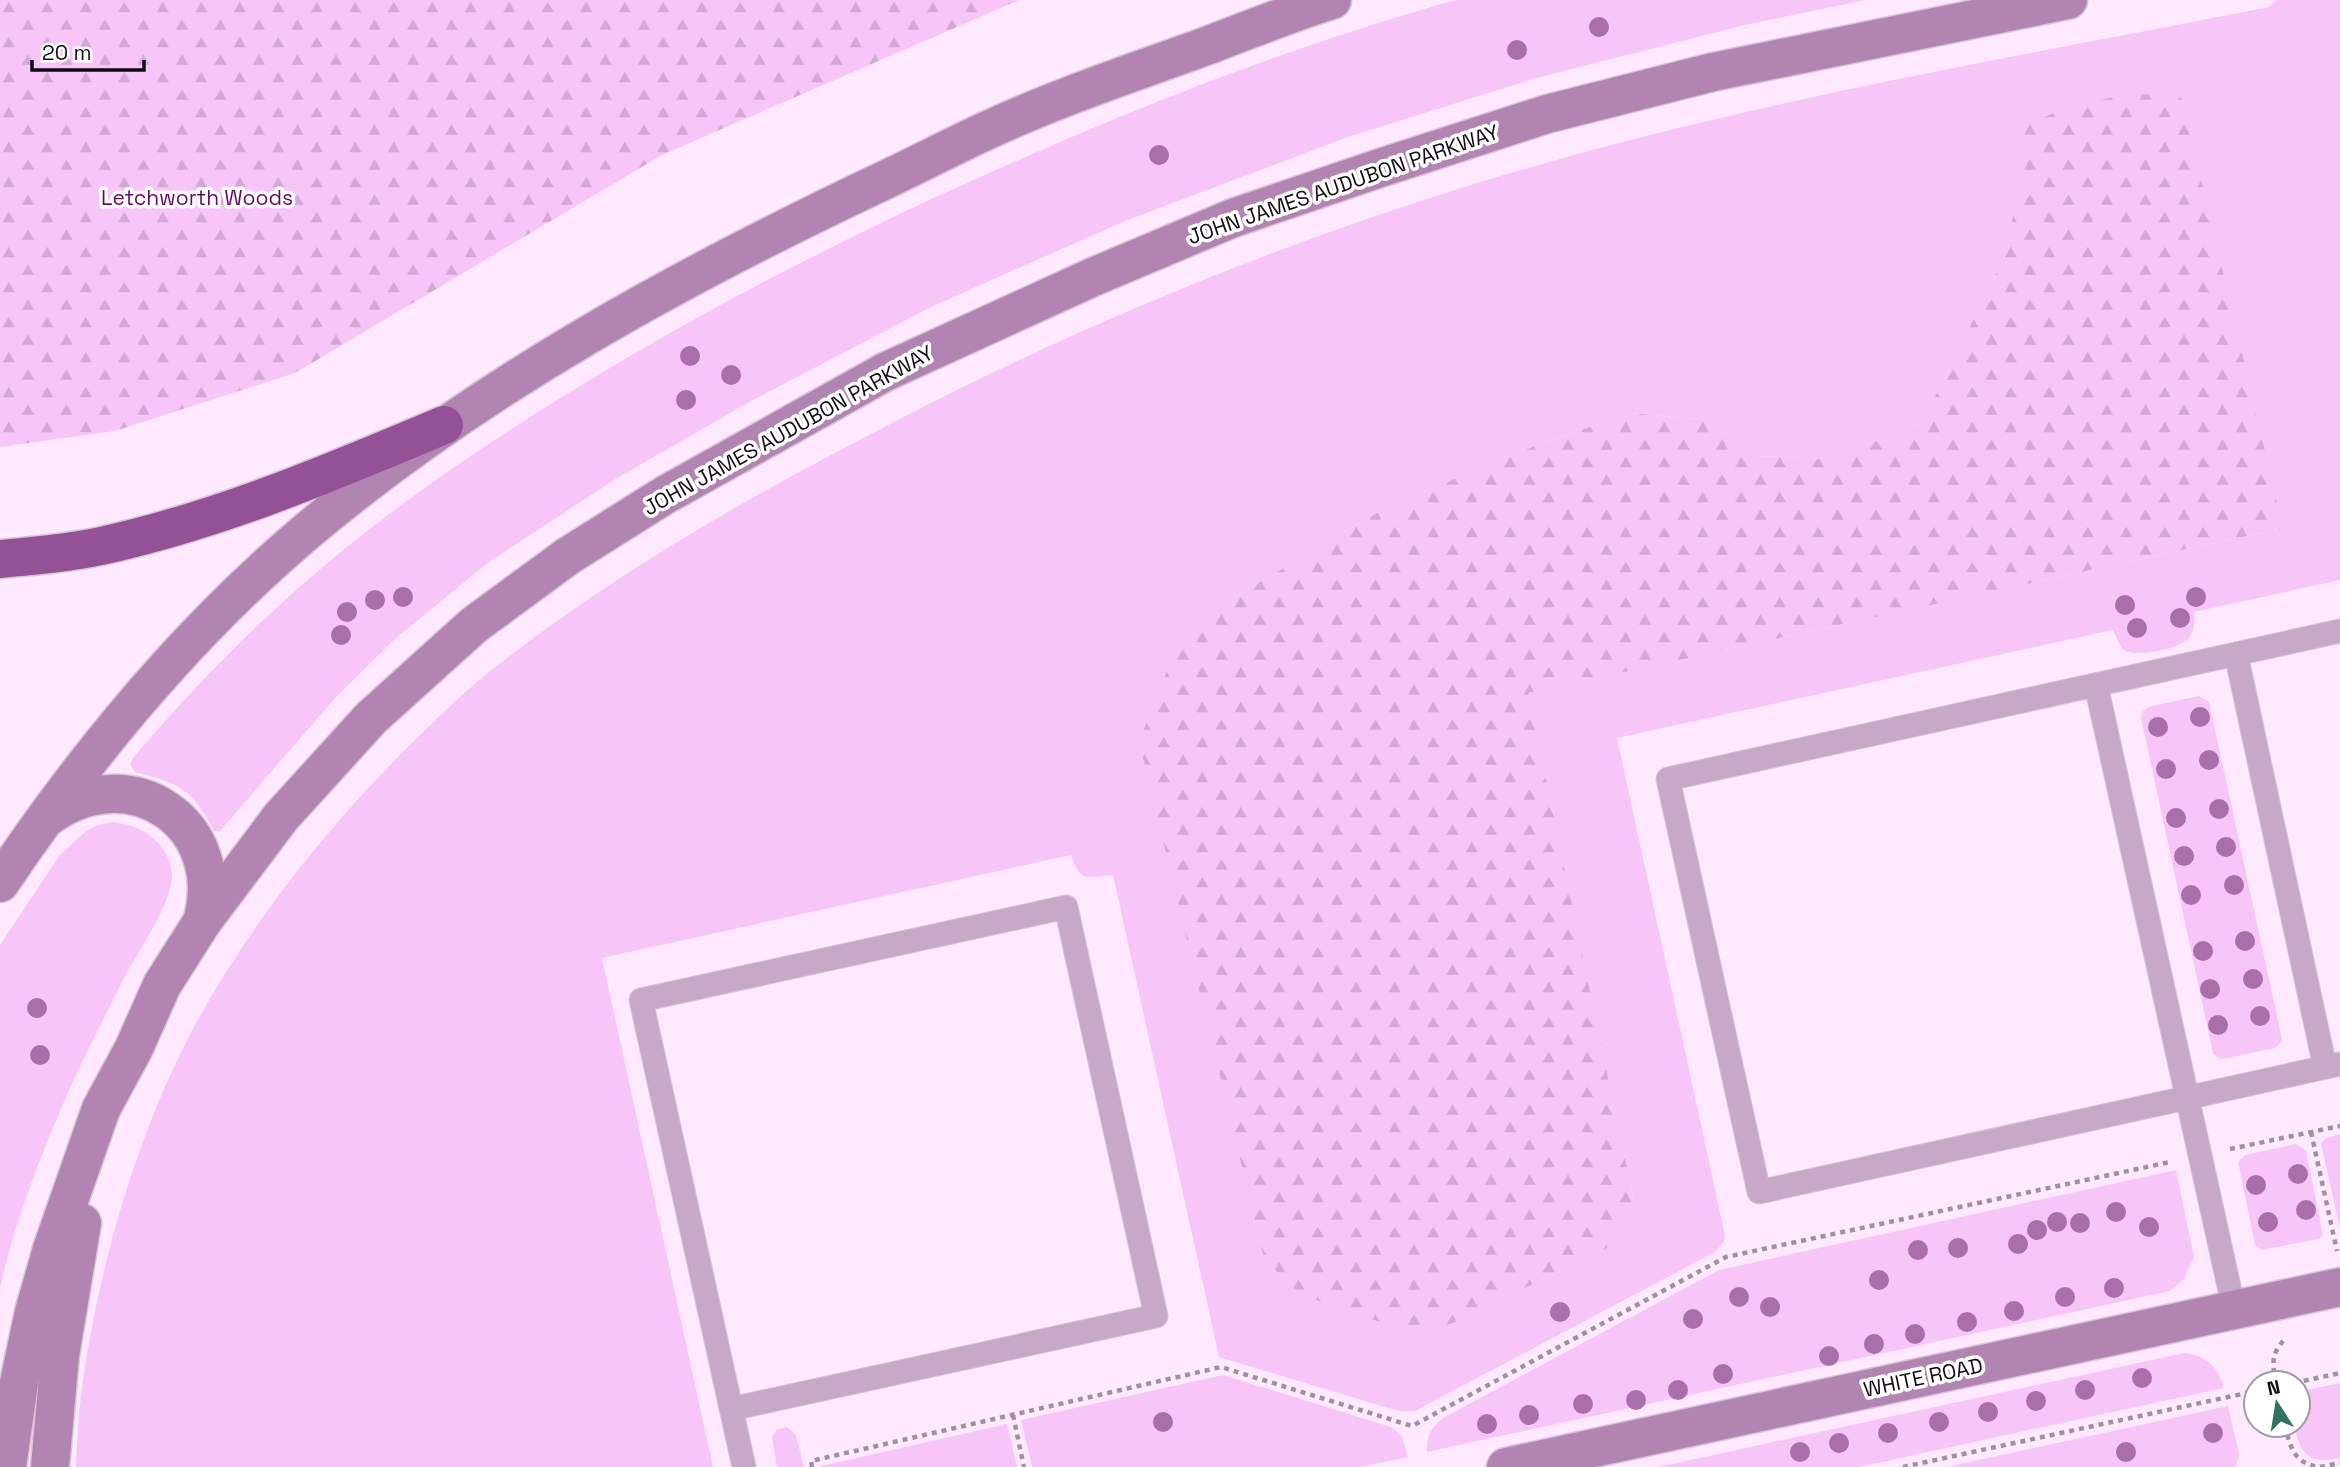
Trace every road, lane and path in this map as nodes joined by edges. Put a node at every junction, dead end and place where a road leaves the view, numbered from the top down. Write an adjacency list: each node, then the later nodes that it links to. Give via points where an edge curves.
1 (1332, 0): 3 (main road, via 990,129 765,237 574,344)
2 (2067, 0): 10 (main road, JOHN JAMES AUDUBON PARKWAY, via 1713,72 1547,114 1233,218 885,372 665,495 568,556 474,625 371,718 281,817)
3 (444, 425): 4 (highway, via 239,508 100,546); 8 (main road, via 310,528 240,592 96,748)
4 (0, 559)
5 (2340, 631): 6 (lane)
6 (2236, 654): 7 (lane); 11 (lane)
7 (2096, 685): 12 (lane); 12 (lane, via 1668,779 1759,1192)
8 (41, 822): 9 (main road); 10 (main road, via 77,799 108,793 139,796 168,810 190,832 204,860 208,891)
9 (0, 883)
10 (202, 922): 13 (main road, JOHN JAMES AUDUBON PARKWAY, via 162,985 135,1048)
11 (2333, 1065): 12 (lane)
12 (2188, 1098): 16 (lane)
13 (101, 1109): 29 (main road, JOHN JAMES AUDUBON PARKWAY, via 34,1312); 30 (main road, via 60,1355)
14 (2340, 1126): 15 (path)
15 (2311, 1132): 16 (path); 17 (path)
16 (2200, 1156): 19 (lane); 26 (path, via 1726,1257 1412,1426 1221,1367)
17 (2340, 1263)
18 (2340, 1287): 19 (main road, WHITE ROAD)
19 (2234, 1309): 34 (main road, WHITE ROAD)
20 (2292, 1335): 21 (path, via 2273,1354)
21 (2273, 1369)
22 (2340, 1373): 23 (path)
23 (2312, 1379)
24 (2242, 1394): 35 (path)
25 (731, 1409): 25 (lane, via 641,1000 1066,907 1156,1316); 31 (lane)
26 (1013, 1415): 32 (path, via 811,1461); 33 (path)
27 (2289, 1439): 36 (path, via 2293,1454)
28 (2340, 1463): 36 (path)
29 (7, 1467)
30 (50, 1467)
31 (744, 1467)
32 (812, 1467)
33 (1024, 1467)
34 (1506, 1467)
35 (1903, 1467)
36 (2320, 1467)

